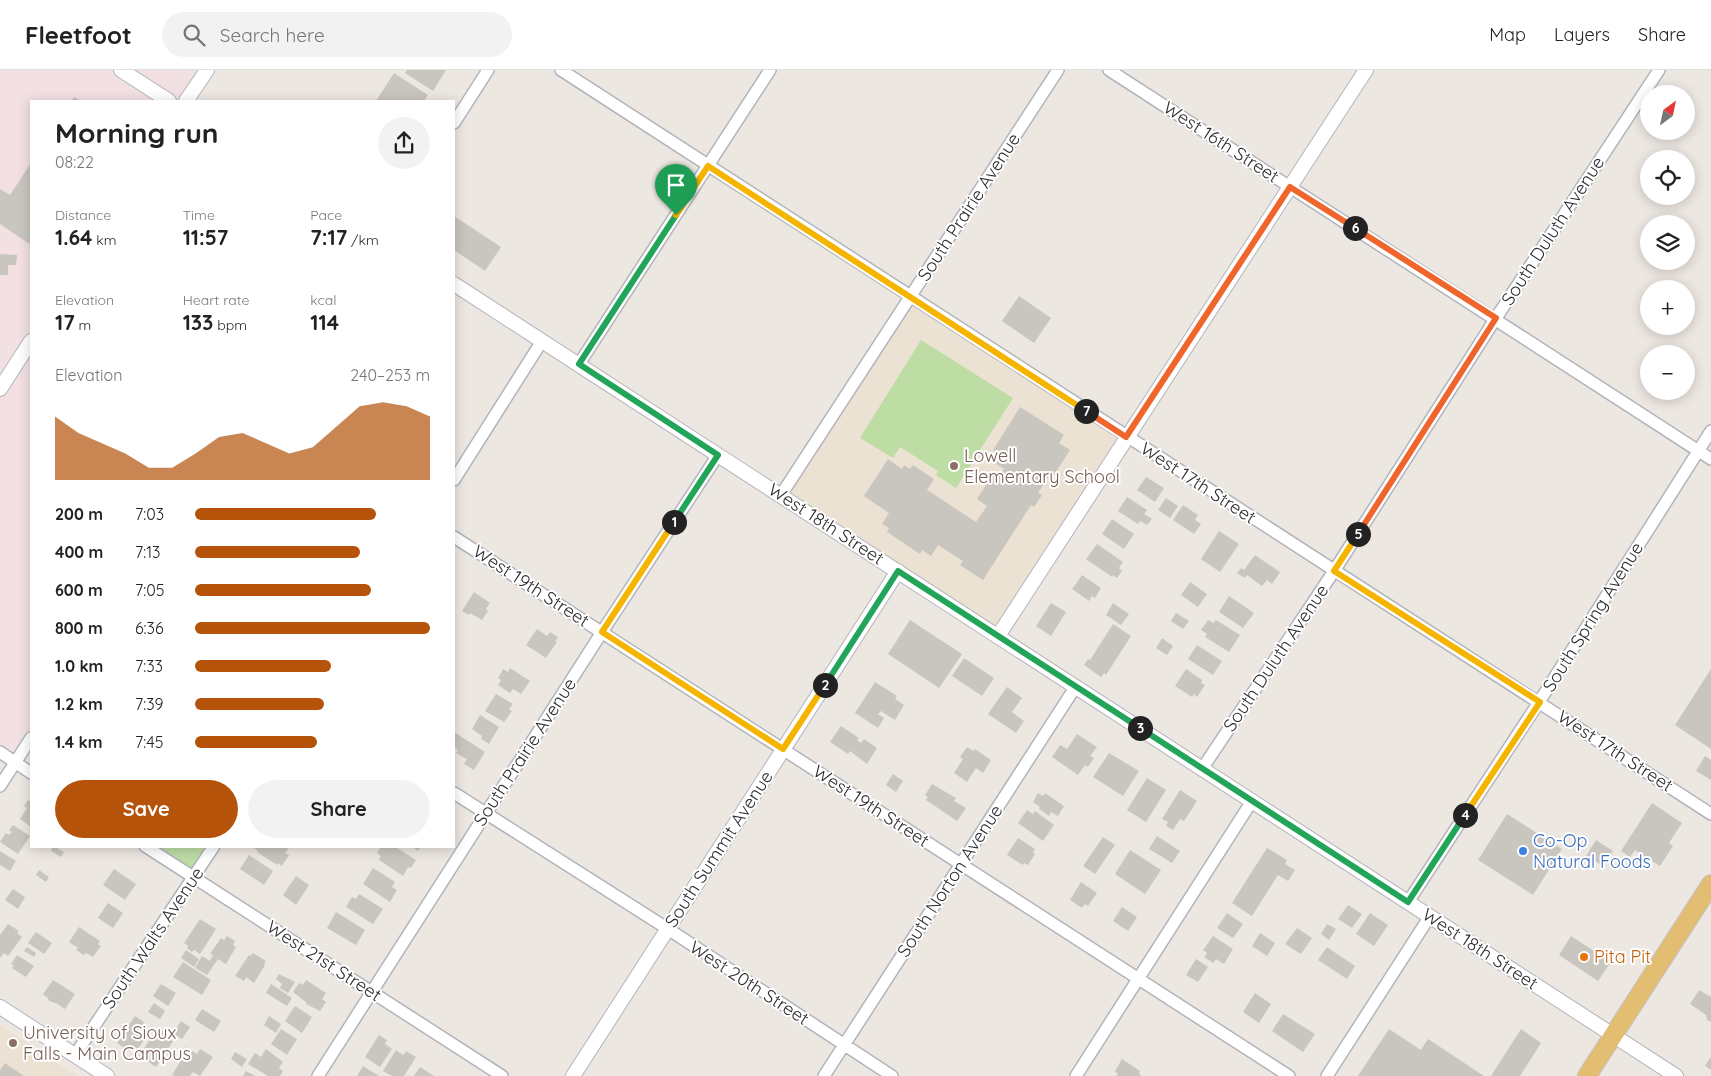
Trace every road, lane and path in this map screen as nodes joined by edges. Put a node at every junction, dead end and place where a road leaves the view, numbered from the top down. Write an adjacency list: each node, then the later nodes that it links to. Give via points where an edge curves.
1 (121, 70): 10 (street)
2 (207, 70): 11 (street)
3 (488, 70): 12 (street)
4 (561, 70): 13 (street, West 17th Street)
5 (770, 70): 13 (street)
6 (1058, 70): 16 (street, South Prairie Avenue)
7 (1109, 70): 14 (street, West 16th Street)
8 (1366, 70): 14 (street)
9 (1659, 70): 17 (street, South Duluth Avenue)
10 (167, 100)
11 (187, 100)
12 (455, 121)
13 (708, 166): 16 (street, West 17th Street); 20 (street)
14 (1290, 187): 17 (street, West 16th Street); 23 (street)
15 (455, 285): 18 (street, West 18th Street)
16 (911, 296): 23 (street, West 17th Street); 28 (street, South Prairie Avenue)
17 (1496, 318): 24 (street, West 16th Street); 31 (street, South Duluth Avenue)
18 (542, 341): 20 (street, West 18th Street); 27 (street)
19 (30, 342): 21 (street)
20 (579, 364): 25 (street, West 18th Street)
21 (0, 388)
22 (1711, 431): 24 (street, South Spring Avenue)
23 (1126, 437): 31 (street, West 17th Street); 33 (street)
24 (1698, 450): 26 (street, West 16th Street); 35 (street, South Spring Avenue)
25 (718, 455): 28 (street, West 18th Street); 32 (street, South Prairie Avenue)
26 (1711, 459)
27 (455, 478)
28 (781, 495): 30 (street, West 18th Street)
29 (455, 537): 32 (street, West 19th Street)
30 (898, 571): 33 (street, West 18th Street); 37 (street, South Summit Avenue)
31 (1334, 571): 35 (street, West 17th Street); 40 (street, South Duluth Avenue)
32 (602, 632): 37 (street, West 19th Street); 45 (street, South Prairie Avenue)
33 (998, 636): 34 (street, West 18th Street)
34 (1076, 686): 40 (street, West 18th Street); 49 (street, South Norton Avenue)
35 (1540, 702): 46 (street, West 17th Street); 52 (street, South Spring Avenue)
36 (30, 740): 39 (street)
37 (783, 749): 49 (street, West 19th Street); 54 (street, South Summit Avenue)
38 (0, 752): 39 (street)
39 (15, 762): 41 (street); 42 (street)
40 (1202, 769): 44 (street, West 18th Street)
41 (30, 772)
42 (0, 786)
43 (455, 794): 45 (street, West 20th Street)
44 (1252, 801): 52 (street, West 18th Street); 55 (street)
45 (486, 814): 54 (street, West 20th Street); 56 (street, South Prairie Avenue)
46 (1711, 814)
47 (148, 848): 50 (street, West 21st Street)
48 (213, 848): 50 (street, South Walts Avenue)
49 (961, 864): 55 (street, West 19th Street); 59 (street, South Norton Avenue)
50 (194, 877): 56 (street, West 21st Street); 60 (street, South Walts Avenue)
51 (1711, 884): 58 (main road)
52 (1408, 902): 53 (street, West 18th Street)
53 (1430, 916): 58 (street, West 18th Street); 69 (street)
54 (668, 929): 59 (street, West 20th Street); 64 (street, South Summit Avenue)
55 (1138, 979): 67 (street); 68 (street, West 19th Street)
56 (373, 991): 62 (street, South Prairie Avenue); 63 (street, West 21st Street)
57 (0, 1007): 60 (street)
58 (1614, 1035): 70 (main road); 71 (street, West 18th Street)
59 (844, 1045): 65 (street, South Norton Avenue); 66 (street, West 20th Street)
60 (75, 1055): 61 (street)
61 (107, 1076)
62 (318, 1076)
63 (502, 1076)
64 (572, 1076)
65 (824, 1076)
66 (892, 1076)
67 (1076, 1076)
68 (1289, 1076)
69 (1327, 1076)
70 (1587, 1076)
71 (1676, 1076)

